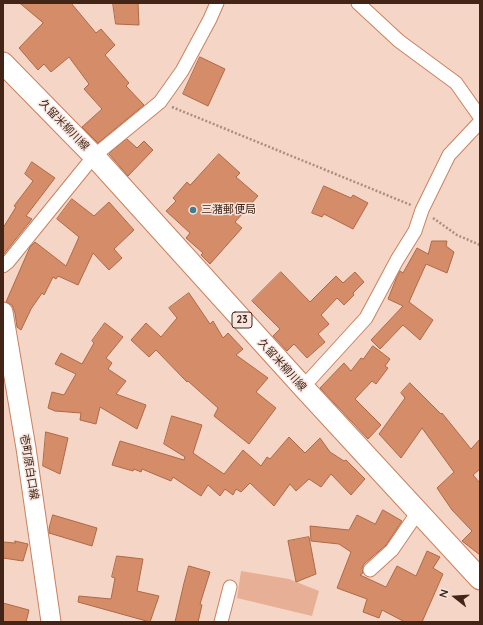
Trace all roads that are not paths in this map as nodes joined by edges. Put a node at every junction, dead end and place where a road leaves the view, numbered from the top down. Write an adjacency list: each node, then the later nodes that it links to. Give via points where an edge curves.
1 (217, 3): 6 (street, via 182,71 160,102)
2 (358, 3): 4 (street, via 400,41 456,83)
3 (3, 62): 6 (main road, 久留米柳川線 / 23)
4 (480, 116)
5 (480, 122): 9 (street, via 449,155 422,210 415,231 366,318)
6 (94, 156): 7 (street); 9 (main road, 久留米柳川線 / 23)
7 (3, 266)
8 (3, 312): 14 (main road, 壱町原白口線)
9 (303, 388): 10 (main road, 久留米柳川線 / 23)
10 (418, 512): 11 (street, via 392,550); 12 (main road, 久留米柳川線 / 23)
11 (370, 570)
12 (480, 579)
13 (230, 587): 15 (street)
14 (51, 622)
15 (221, 622)

